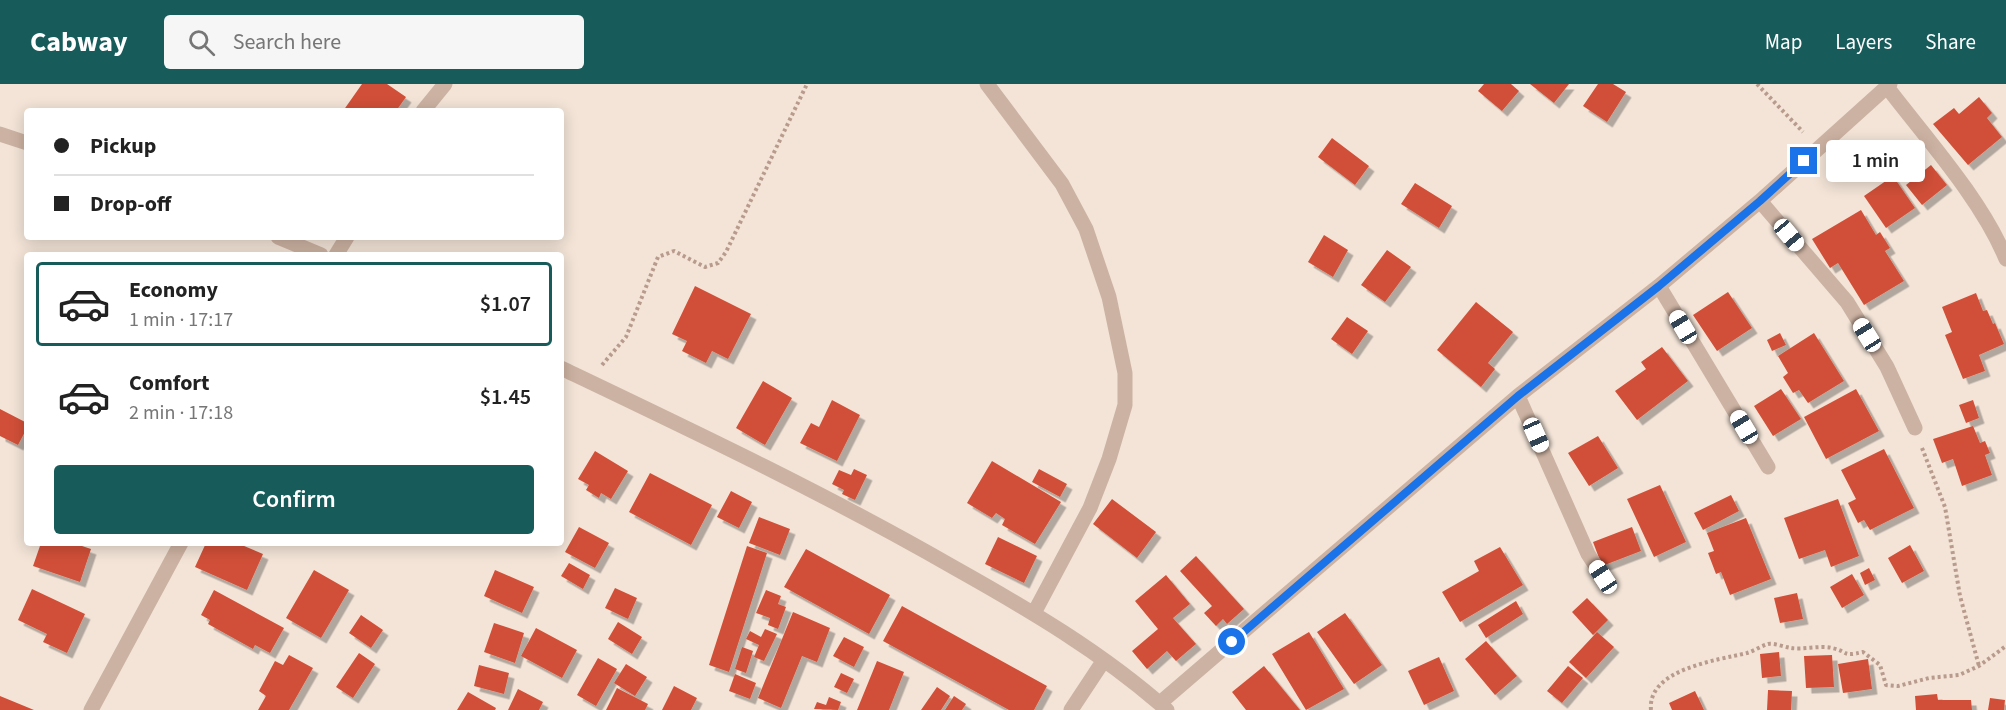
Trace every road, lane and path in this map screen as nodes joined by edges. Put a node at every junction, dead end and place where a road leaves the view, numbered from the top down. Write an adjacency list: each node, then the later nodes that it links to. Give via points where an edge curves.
1 (446, 84): 6 (street)
2 (807, 84): 16 (path, via 718,263 705,267 674,250 658,257 626,337)
3 (987, 84): 22 (street, via 1062,184 1086,229 1109,297 1125,373 1125,405 1110,459 1090,508)
4 (1757, 84): 9 (path)
5 (1888, 85): 9 (street); 13 (street, via 1958,180 1998,239)
6 (426, 108)
7 (0, 134): 8 (street)
8 (24, 142)
9 (1818, 148): 10 (street)
10 (1760, 201): 14 (street); 18 (street, via 1847,302 1887,367)
11 (285, 240): 12 (street)
12 (314, 252)
13 (2006, 259)
14 (1659, 286): 17 (street); 19 (street)
15 (564, 370): 16 (street)
16 (587, 381): 22 (street, via 870,521)
17 (1518, 396): 21 (street, via 1588,554); 26 (street)
18 (1915, 428): 25 (path, via 1945,507 1960,596)
19 (1768, 468)
20 (179, 546): 27 (street)
21 (1603, 577)
22 (1034, 613): 24 (street)
23 (2006, 646): 25 (path)
24 (1104, 660): 26 (street); 28 (street)
25 (1979, 666): 29 (path, via 1959,675 1887,685 1880,665 1863,652 1847,656 1832,648 1769,644 1674,674 1656,691)
26 (1164, 707)
27 (91, 710)
28 (1071, 710)
29 (1652, 710)

